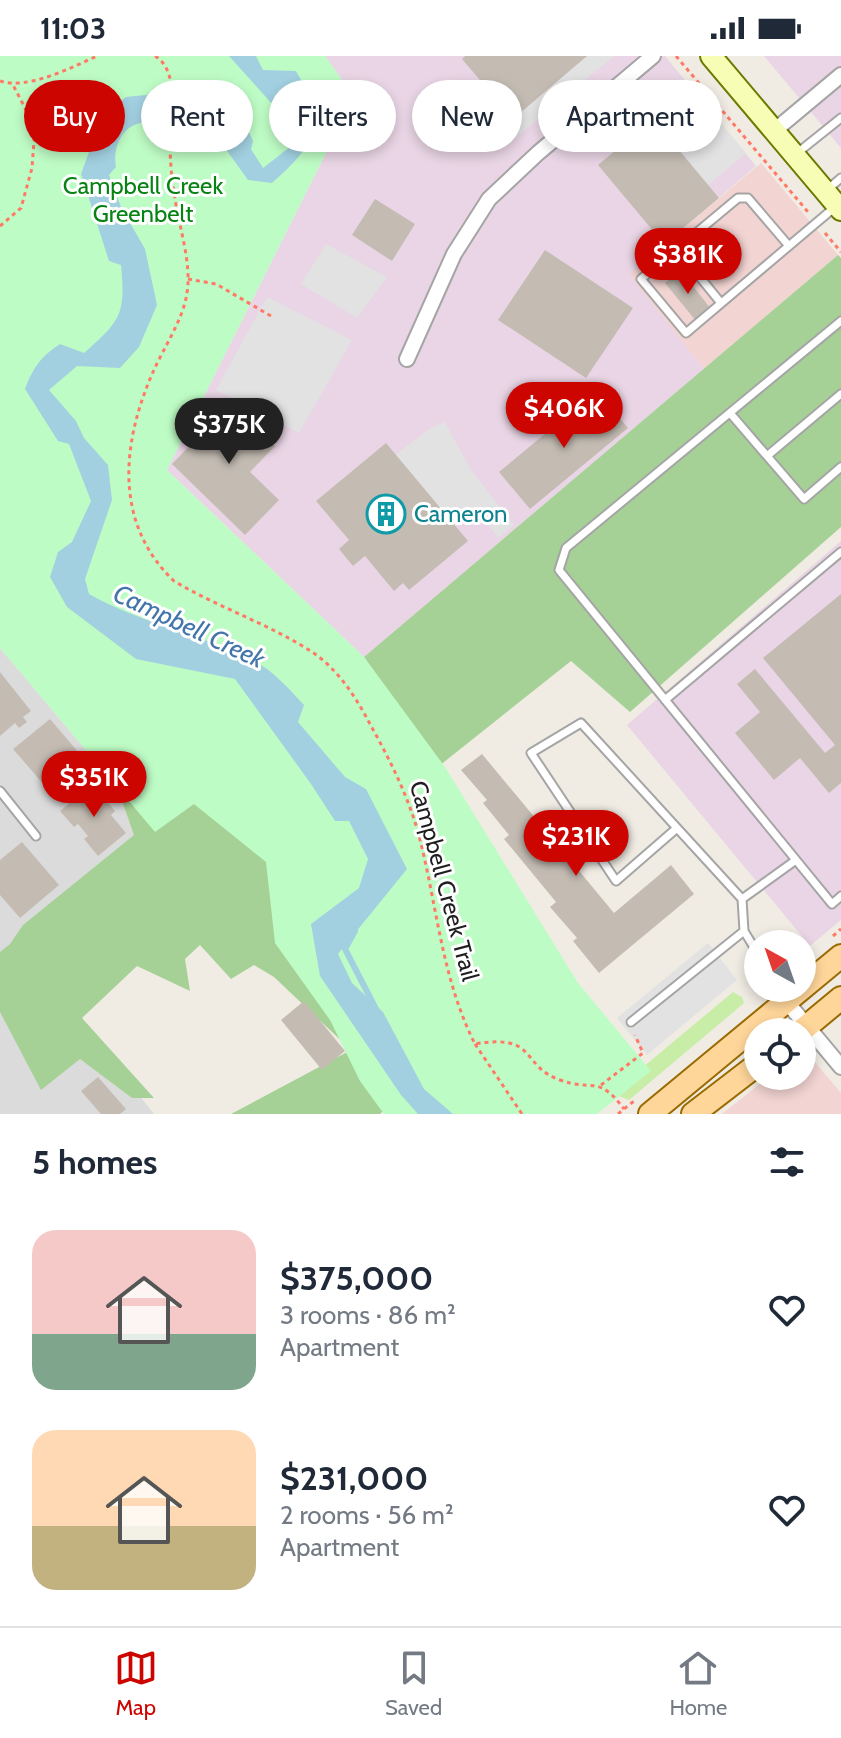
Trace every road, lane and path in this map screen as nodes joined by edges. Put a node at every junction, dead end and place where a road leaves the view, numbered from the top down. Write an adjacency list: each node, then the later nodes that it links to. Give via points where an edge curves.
1 (97, 56): 8 (path)
2 (155, 56): 19 (path, Campbell Creek Trail, via 169,72 172,183)
3 (653, 56): 23 (street, via 489,199 454,254)
4 (676, 56): 14 (path)
5 (711, 56): 10 (main road)
6 (841, 75): 10 (street)
7 (0, 81): 8 (path)
8 (13, 85): 15 (path, via 35,127 32,168 21,208)
9 (841, 118): 11 (lane)
10 (774, 131): 11 (main road)
11 (794, 155): 13 (main road)
12 (841, 178): 13 (lane)
13 (834, 202): 14 (lane)
14 (816, 223): 16 (lane); 18 (path)
15 (0, 226)
16 (789, 246): 17 (lane, via 748,198 738,198); 20 (lane)
17 (677, 249): 20 (lane); 20 (lane, via 641,279 686,333)
18 (841, 252)
19 (188, 279): 21 (path, via 216,284); 44 (path, Campbell Creek Trail, via 177,323 132,426 129,478 141,538 174,581 316,655 353,696 408,801 442,951)
20 (721, 303)
21 (271, 316)
22 (841, 321): 25 (lane)
23 (407, 359)
24 (841, 394): 26 (lane)
25 (730, 413): 26 (lane); 29 (lane, via 566,548 559,570)
26 (767, 456): 27 (lane, via 804,499)
27 (841, 467)
28 (841, 552): 29 (lane)
29 (665, 700): 33 (lane)
30 (0, 791): 32 (lane)
31 (677, 828): 31 (lane, via 616,881 531,753 581,723); 35 (lane)
32 (36, 836)
33 (796, 860): 34 (lane, via 832,904); 35 (lane)
34 (841, 896)
35 (742, 899): 36 (lane)
36 (744, 931): 42 (lane)
37 (841, 956): 38 (main road)
38 (816, 973)
39 (841, 998): 41 (main road)
40 (775, 1002): 50 (main road)
41 (816, 1019)
42 (631, 1022): 47 (path, via 626,1025 643,1053)
43 (816, 1041): 45 (street)
44 (475, 1044): 47 (path, via 513,1043 558,1080); 49 (path, Campbell Creek Trail)
45 (841, 1067)
46 (744, 1075): 51 (main road)
47 (601, 1085): 48 (path)
48 (624, 1109)
49 (522, 1114)
50 (650, 1114)
51 (693, 1114)

